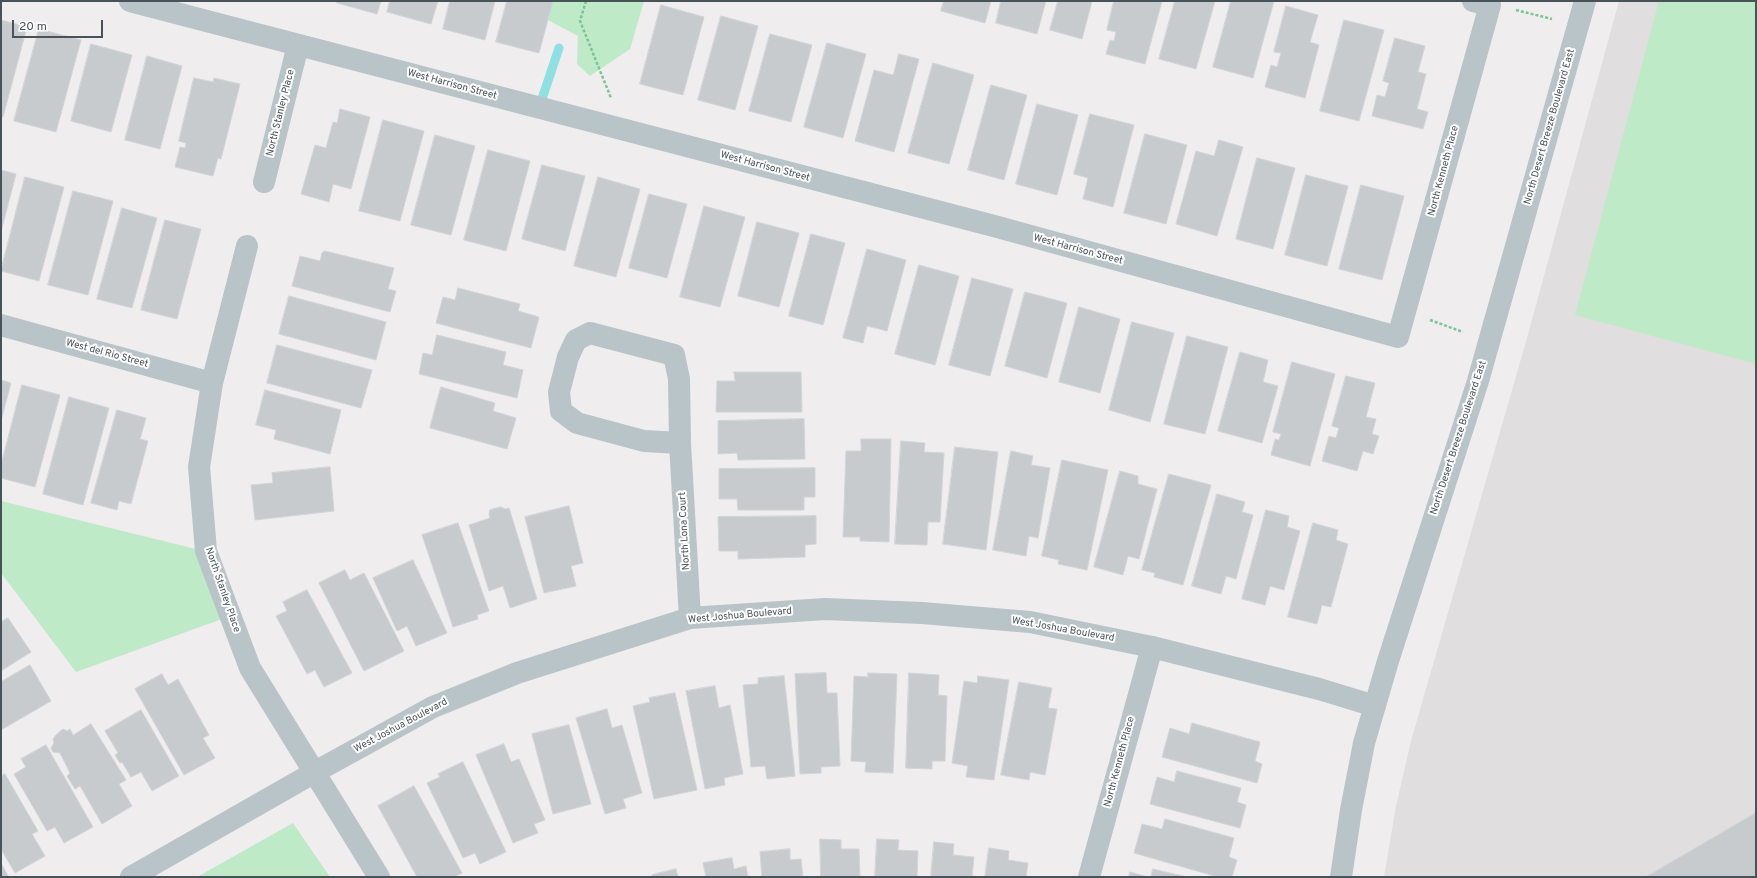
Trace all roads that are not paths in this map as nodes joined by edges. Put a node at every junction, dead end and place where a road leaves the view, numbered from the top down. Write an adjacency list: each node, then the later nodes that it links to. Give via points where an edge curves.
1 (130, 1): 4 (street, West Harrison Street)
2 (1585, 1): 13 (street, North Desert Breeze Boulevard East, via 1478,381)
3 (1482, 3): 8 (street, North Kenneth Place)
4 (298, 45): 5 (street, North Stanley Place); 8 (street, West Harrison Street, via 994,226)
5 (264, 182)
6 (247, 246): 9 (street, North Stanley Place)
7 (1, 325): 9 (street, West del Rio Street)
8 (1398, 337)
9 (212, 383): 14 (street, North Stanley Place, via 199,467 206,552 250,668)
10 (680, 444): 10 (street, North Lona Court, via 679,379 674,355 590,333 576,340 568,357 559,392 561,411 577,423 644,441); 11 (street, North Lona Court)
11 (690, 618): 12 (street, West Joshua Boulevard, via 825,610 922,613 1030,622); 14 (street, West Joshua Boulevard, via 510,676 433,707)
12 (1152, 647): 13 (street, West Joshua Boulevard); 17 (street, North Kenneth Place)
13 (1375, 706): 18 (street, North Desert Breeze Boulevard East, via 1362,752)
14 (315, 772): 15 (street, West Joshua Boulevard); 16 (street, North Stanley Place)
15 (131, 877)
16 (379, 877)
17 (1089, 877)
18 (1342, 877)

